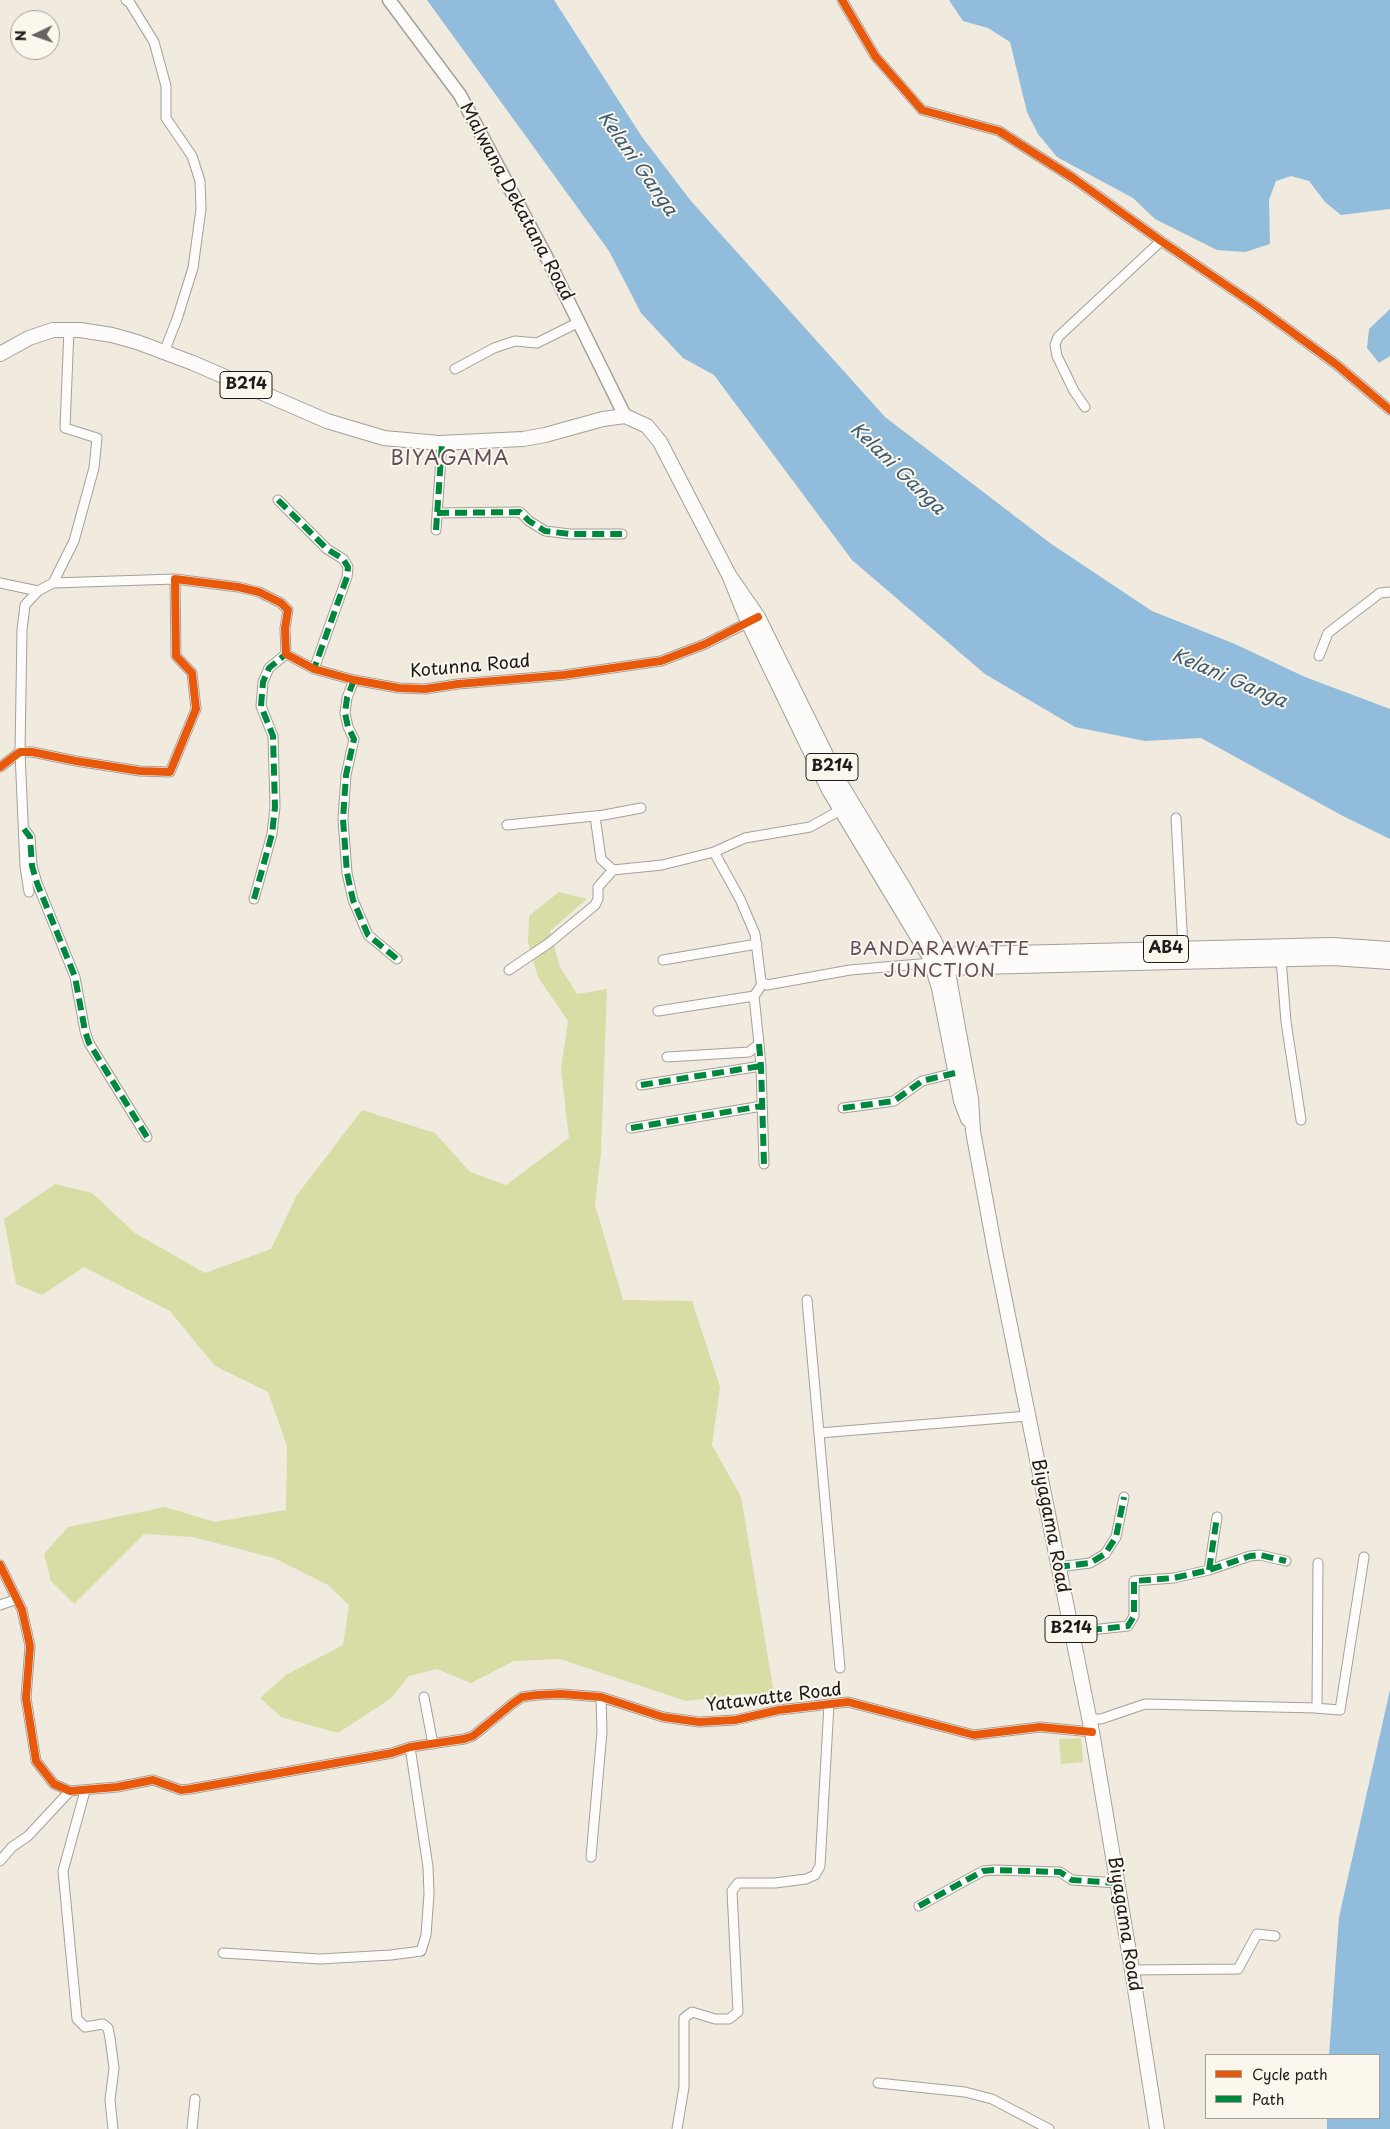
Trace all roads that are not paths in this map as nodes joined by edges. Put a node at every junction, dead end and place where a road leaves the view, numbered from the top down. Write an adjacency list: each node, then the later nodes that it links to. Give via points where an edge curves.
1 (126, 0): 7 (street, via 154,42 166,86 166,118 192,156 200,182 201,208 193,268)
2 (389, 0): 5 (main road, Malwana Dekatana Road, via 460,95)
3 (842, 0): 4 (street, via 875,56 922,110 999,131 1073,178)
4 (1161, 241): 10 (street, via 1058,337 1055,345 1057,356); 11 (street, via 1255,304)
5 (578, 322): 9 (street, via 537,343 515,341 494,348); 12 (main road, Malwana Dekatana Road)
6 (69, 329): 7 (main road, B214, via 112,335); 8 (main road, B214, via 39,334); 20 (street, via 65,428 97,438 94,468 74,542)
7 (164, 352): 13 (main road, B214, via 354,430 384,438)
8 (0, 354)
9 (455, 369)
10 (1085, 407)
11 (1390, 410)
12 (625, 416): 13 (main road, B214, via 523,439); 23 (main road, B214, via 647,426 660,442)
13 (442, 443): 15 (street)
14 (278, 500): 26 (street, via 348,567)
15 (437, 513): 16 (street); 17 (street, via 520,512 545,531)
16 (436, 530)
17 (622, 534)
18 (175, 579): 20 (street); 24 (street, via 238,587 259,592 281,603 288,610); 28 (street, via 176,656 192,673 196,710 170,772 140,771)
19 (0, 583): 21 (street)
20 (53, 583): 21 (street)
21 (38, 592): 28 (street, via 25,605 22,630)
22 (1390, 592): 25 (street, via 1380,593 1328,632)
23 (753, 620): 27 (street, Kotunna Road, via 682,654 620,668 426,688 399,688); 30 (main road, B214, via 785,669 827,757)
24 (286, 654): 26 (street, Kotunna Road); 39 (street, via 269,668 263,682 261,706 273,736 275,807 272,834)
25 (1319, 656)
26 (314, 669): 27 (street, Kotunna Road)
27 (354, 680): 43 (street, via 345,713 354,739 346,775 343,818 347,873 353,900 368,935)
28 (20, 752): 29 (street); 35 (street)
29 (0, 767)
30 (846, 807): 36 (street, via 810,827 745,838); 46 (main road, B214)
31 (641, 808): 32 (street)
32 (595, 816): 34 (street); 37 (street, via 602,859)
33 (1176, 818): 42 (street)
34 (507, 825)
35 (24, 829): 38 (street); 62 (street, via 30,837 37,884 75,977 84,1031)
36 (714, 852): 37 (street, via 662,865); 40 (street, via 740,899 756,934)
37 (613, 870): 48 (street, via 598,887 595,905 550,943)
38 (29, 892)
39 (254, 899)
40 (757, 944): 45 (street); 49 (street)
41 (1390, 950): 42 (main road, AB4, via 1332,945)
42 (1183, 955): 44 (main road, AB4); 46 (main road, AB4)
43 (397, 959)
44 (1281, 959): 47 (main road, AB4); 59 (street, via 1286,1022)
45 (663, 960)
46 (937, 962): 49 (street, via 850,970 771,985); 55 (main road, Biyagama Road / B214); 61 (main road, Biyagama Road / B214, via 971,1099)
47 (1390, 962)
48 (508, 970)
49 (763, 982): 50 (street)
50 (754, 996): 51 (street); 52 (street)
51 (658, 1010)
52 (758, 1044): 53 (street, via 749,1052); 54 (street)
53 (668, 1057)
54 (761, 1066): 56 (street); 57 (street)
55 (955, 1073): 58 (street, via 922,1081 894,1101); 61 (main road, Biyagama Road / B214, via 961,1101)
56 (641, 1085)
57 (762, 1106): 60 (street); 63 (street)
58 (843, 1108)
59 (1301, 1120)
60 (631, 1128)
61 (973, 1131): 65 (main road, Biyagama Road / B214)
62 (147, 1137)
63 (764, 1164)
64 (806, 1300): 66 (street)
65 (1028, 1416): 66 (street); 73 (main road, Biyagama Road / B214)
66 (819, 1433): 78 (street)
67 (1124, 1497): 73 (street, via 1116,1537 1105,1554 1090,1563)
68 (1217, 1517): 74 (street)
69 (1364, 1557): 82 (street, Yatawatte Road, via 1340,1710)
70 (1286, 1561): 74 (street, via 1250,1556)
71 (1318, 1564): 82 (street, via 1317,1708)
72 (0, 1565): 75 (street)
73 (1058, 1567): 77 (main road, Biyagama Road / B214)
74 (1208, 1570): 77 (street, via 1134,1582 1134,1616 1128,1626)
75 (17, 1599): 76 (street); 86 (street, via 30,1646 26,1698 36,1761 54,1784)
76 (0, 1605)
77 (1072, 1632): 83 (main road, Biyagama Road / B214)
78 (840, 1668)
79 (424, 1697): 84 (street)
80 (601, 1697): 81 (street, Yatawatte Road, via 663,1717 699,1722 735,1720 778,1710); 84 (street, Yatawatte Road, via 537,1694 522,1698 473,1736); 88 (street, via 602,1732)
81 (829, 1704): 83 (street, Yatawatte Road, via 848,1702 974,1735); 99 (street, via 820,1866 815,1875 806,1879 738,1883 732,1891 738,2012 729,2019 715,2019 692,2012 684,2018 684,2088)
82 (1314, 1708): 83 (street, Yatawatte Road, via 1145,1704)
83 (1090, 1726): 90 (main road, Biyagama Road / B214)
84 (433, 1744): 85 (street, Yatawatte Road)
85 (410, 1747): 87 (street, Yatawatte Road, via 356,1760 190,1789 180,1790 153,1780); 93 (street, via 428,1868 426,1935 422,1951 320,1959)
86 (70, 1791): 87 (street, Yatawatte Road); 89 (street)
87 (85, 1791): 97 (street, via 63,1871 77,2019 85,2027 103,2024 108,2028 114,2068 110,2100)
88 (591, 1857)
89 (0, 1861)
90 (1118, 1883): 91 (street, via 1072,1880 1060,1872 983,1871); 94 (main road, Biyagama Road / B214)
91 (920, 1906)
92 (1275, 1936): 94 (street, via 1257,1934 1238,1969)
93 (223, 1953)
94 (1132, 1970): 101 (main road, Biyagama Road / B214)
95 (878, 2083): 100 (street, via 965,2092 992,2099)
96 (195, 2099): 98 (street)
97 (113, 2129)
98 (192, 2129)
99 (677, 2129)
100 (1049, 2129)
101 (1157, 2129)

